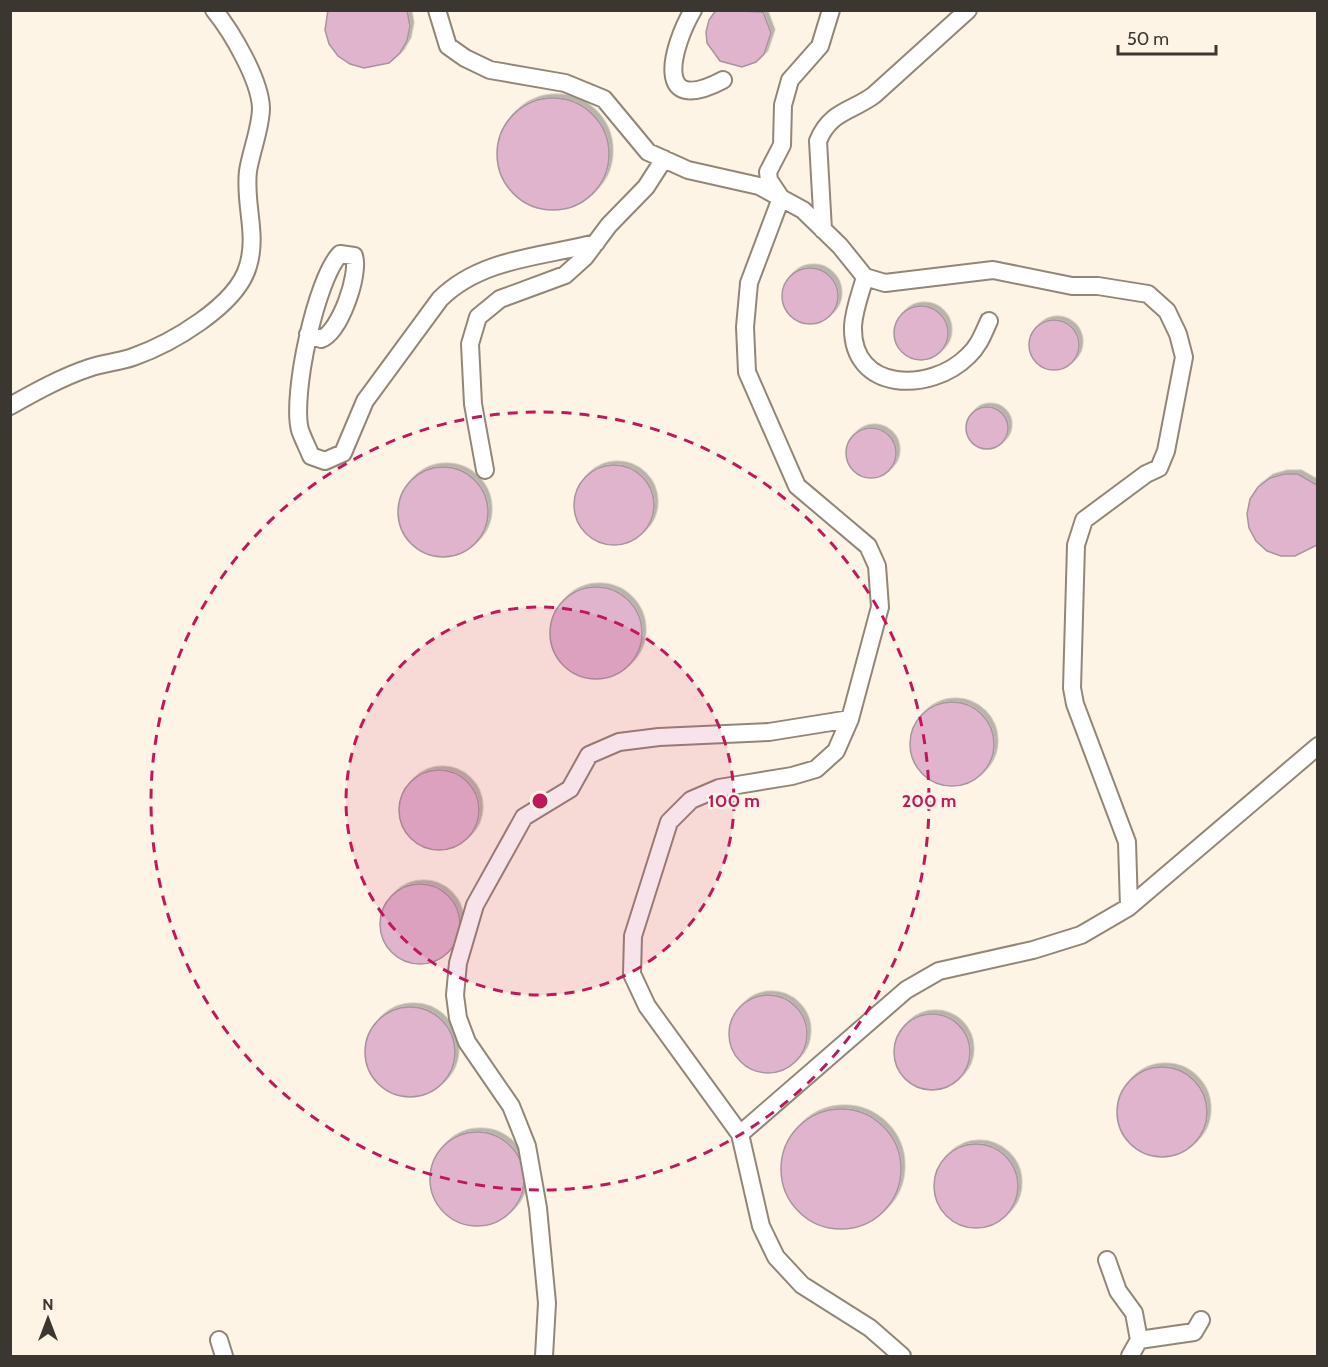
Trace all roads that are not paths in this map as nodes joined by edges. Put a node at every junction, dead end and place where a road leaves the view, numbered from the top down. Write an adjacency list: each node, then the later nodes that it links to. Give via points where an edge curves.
1 (214, 10): 14 (lane, via 241,51 261,109 248,176 252,246 243,283 216,309 157,347 87,368)
2 (437, 10): 7 (lane, via 448,46 465,58 490,70 565,83 604,99 648,152)
3 (693, 10): 6 (lane, via 676,45 674,76 682,89 691,92)
4 (831, 10): 8 (lane, via 820,46 790,81 783,105 782,146 768,172)
5 (968, 10): 9 (lane, via 874,95 834,116 823,128 818,141)
6 (723, 80)
7 (664, 159): 8 (lane, via 688,170 759,186); 10 (lane)
8 (781, 198): 9 (lane, via 803,210); 16 (lane, via 749,283 745,327 747,372 797,486 868,546 878,566 880,607)
9 (823, 230): 11 (lane)
10 (596, 243): 13 (lane, via 517,258 455,285 440,299 365,401 343,453 325,461 311,456 300,429 300,387); 15 (lane, via 565,274 500,299 478,317 470,345 473,405)
11 (865, 277): 12 (lane, via 856,308 854,338 869,370 882,378 908,380 951,369 980,343); 18 (lane, via 885,283 993,270 1072,286 1148,294 1167,311 1178,334 1184,357 1166,451 1159,468 1084,520 1077,545 1071,688 1127,842)
12 (989, 321)
13 (308, 334): 13 (lane, via 334,261 340,254 354,256 357,266 353,283 332,332 321,339)
14 (10, 406)
15 (485, 470)
16 (850, 719): 19 (lane, via 836,751 816,769 719,788 691,800 676,814 669,822 633,936 632,974 647,1006); 25 (lane, via 769,732 619,742 589,755 570,789 524,817 475,905 458,963 455,995 467,1042 512,1106 527,1146 538,1208 547,1303)
17 (1315, 751): 18 (lane)
18 (1129, 907): 19 (lane, via 1081,935 939,971 906,990)
19 (740, 1134): 26 (lane, via 761,1226 776,1257 802,1285 870,1328)
20 (1107, 1260): 23 (lane, via 1118,1291 1134,1313)
21 (1201, 1320): 23 (lane, via 1194,1332)
22 (219, 1340): 24 (lane)
23 (1139, 1340): 27 (lane)
24 (224, 1356)
25 (544, 1356)
26 (902, 1356)
27 (1130, 1356)

